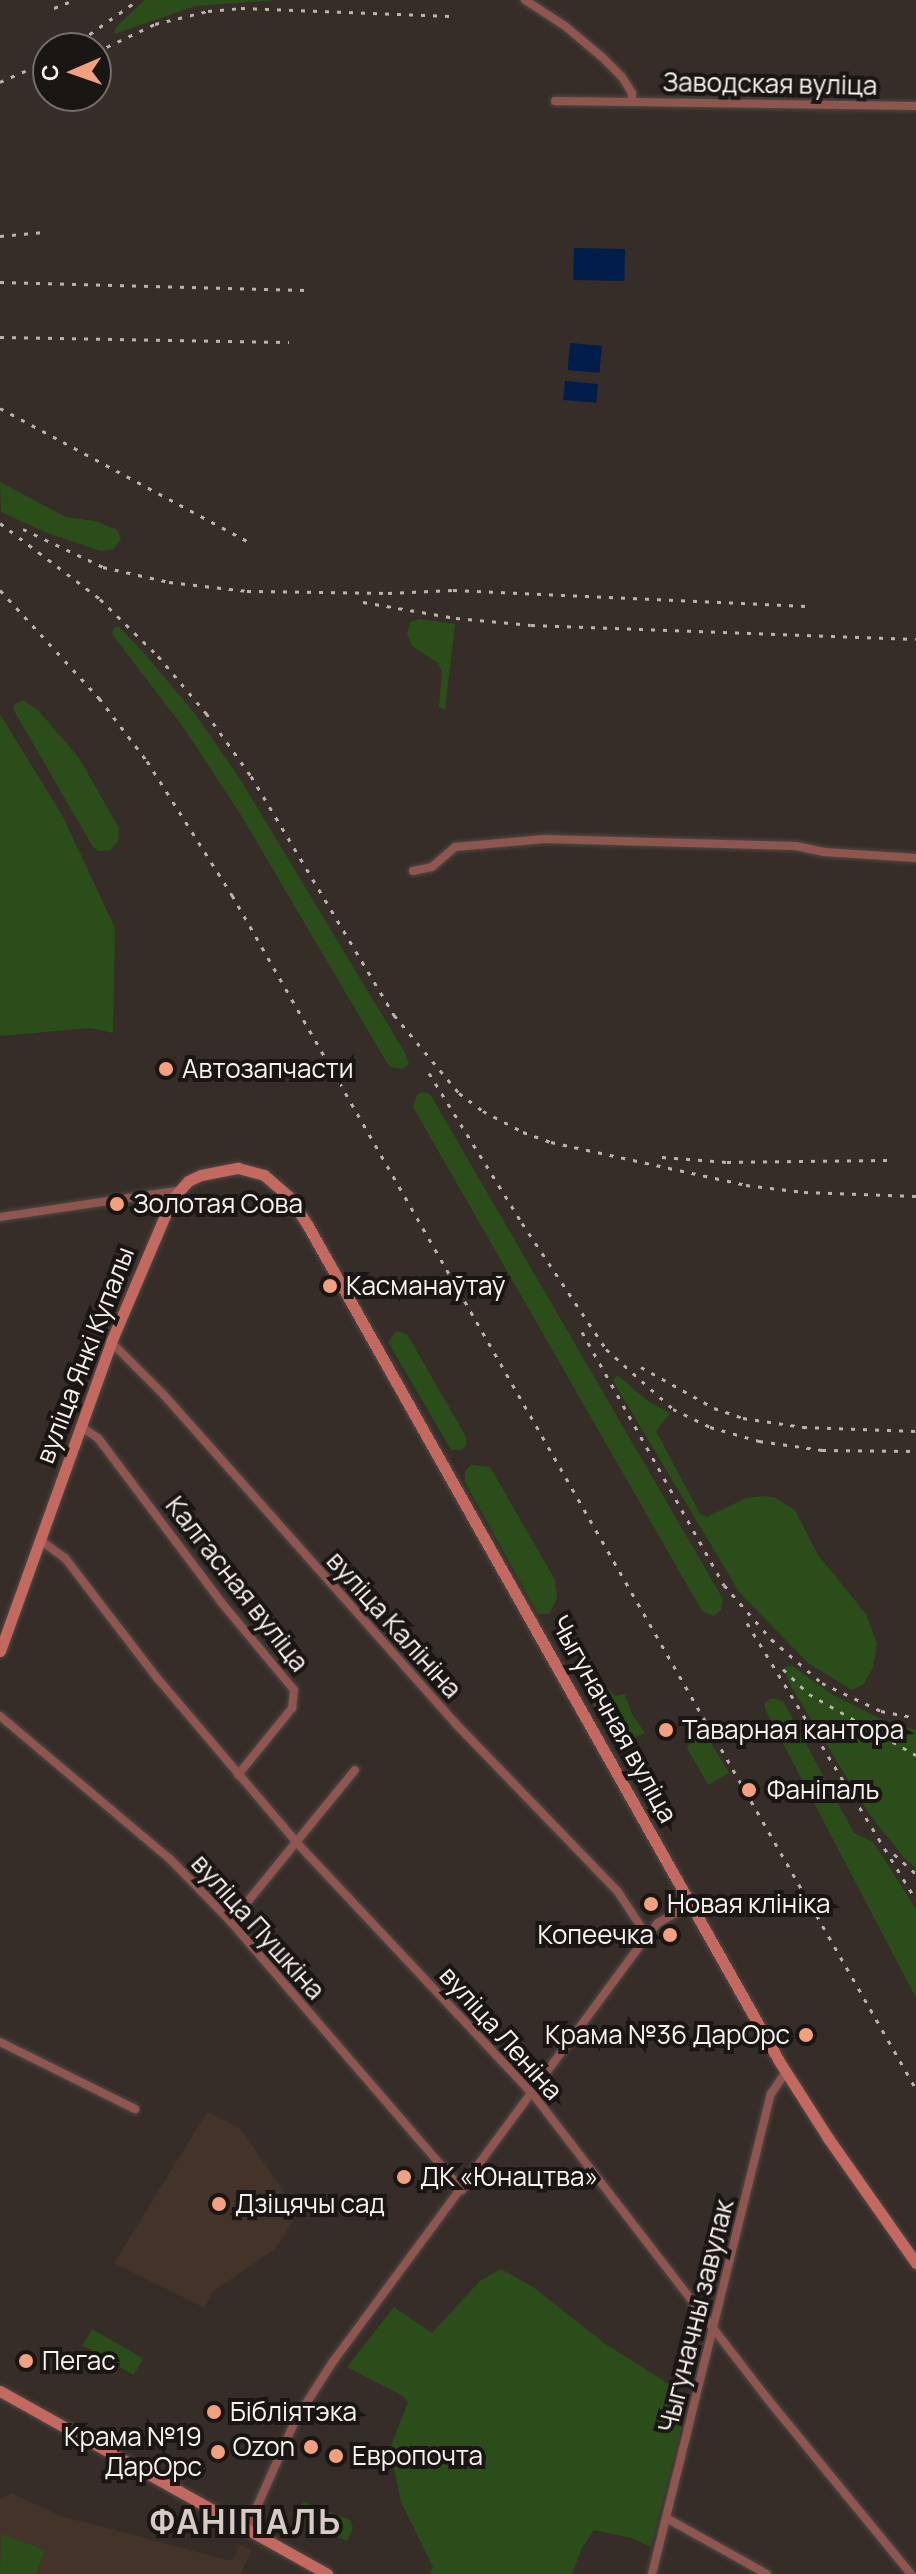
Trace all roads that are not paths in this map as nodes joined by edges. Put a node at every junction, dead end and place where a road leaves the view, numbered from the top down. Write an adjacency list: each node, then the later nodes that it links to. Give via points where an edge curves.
1 (525, 0): 3 (street, Заводская вуліца, via 602,57 622,77)
2 (555, 101): 3 (street)
3 (632, 102): 4 (street, Заводская вуліца)
4 (916, 106)
5 (916, 858): 6 (street, via 796,846 545,839 455,847 432,867)
6 (413, 871)
7 (177, 1191): 8 (street); 9 (street, вуліца Янкі Купалы); 17 (street, Чыгуначная вуліца, via 201,1175 238,1168 264,1175 284,1191)
8 (0, 1217)
9 (111, 1342): 10 (street, вуліца Янкі Купалы); 19 (street, вуліца Калініна, via 465,1733 618,1892)
10 (80, 1426): 11 (street, вуліца Янкі Купалы); 15 (street, Калгасная вуліца, via 98,1438 294,1690 292,1708)
11 (40, 1540): 12 (street, вуліца Янкі Купалы); 15 (street, вуліца Леніна, via 65,1558)
12 (0, 1651)
13 (0, 1716): 18 (street, вуліца Пушкіна, via 170,1859)
14 (355, 1770): 16 (street)
15 (238, 1775): 16 (street, вуліца Леніна)
16 (296, 1842): 18 (street); 22 (street, вуліца Леніна)
17 (691, 1904): 19 (street, via 658,1923); 21 (street, Чыгуначная вуліца)
18 (231, 1922): 24 (street, вуліца Пушкіна)
19 (647, 1936): 22 (street)
20 (0, 2042): 23 (street)
21 (786, 2072): 25 (street, Чыгуначная вуліца); 26 (street, Чыгуначны завулак, via 771,2094)
22 (532, 2093): 24 (street); 26 (street, вуліца Леніна)
23 (135, 2109)
24 (462, 2190): 29 (street, via 313,2391)
25 (916, 2263)
26 (713, 2325): 28 (street, Чыгуначны завулак); 33 (street, вуліца Леніна)
27 (0, 2391): 29 (street)
28 (668, 2519): 31 (street, Чыгуначны завулак); 32 (street)
29 (247, 2529): 30 (street)
30 (327, 2574)
31 (652, 2574)
32 (767, 2574)
33 (911, 2574)

